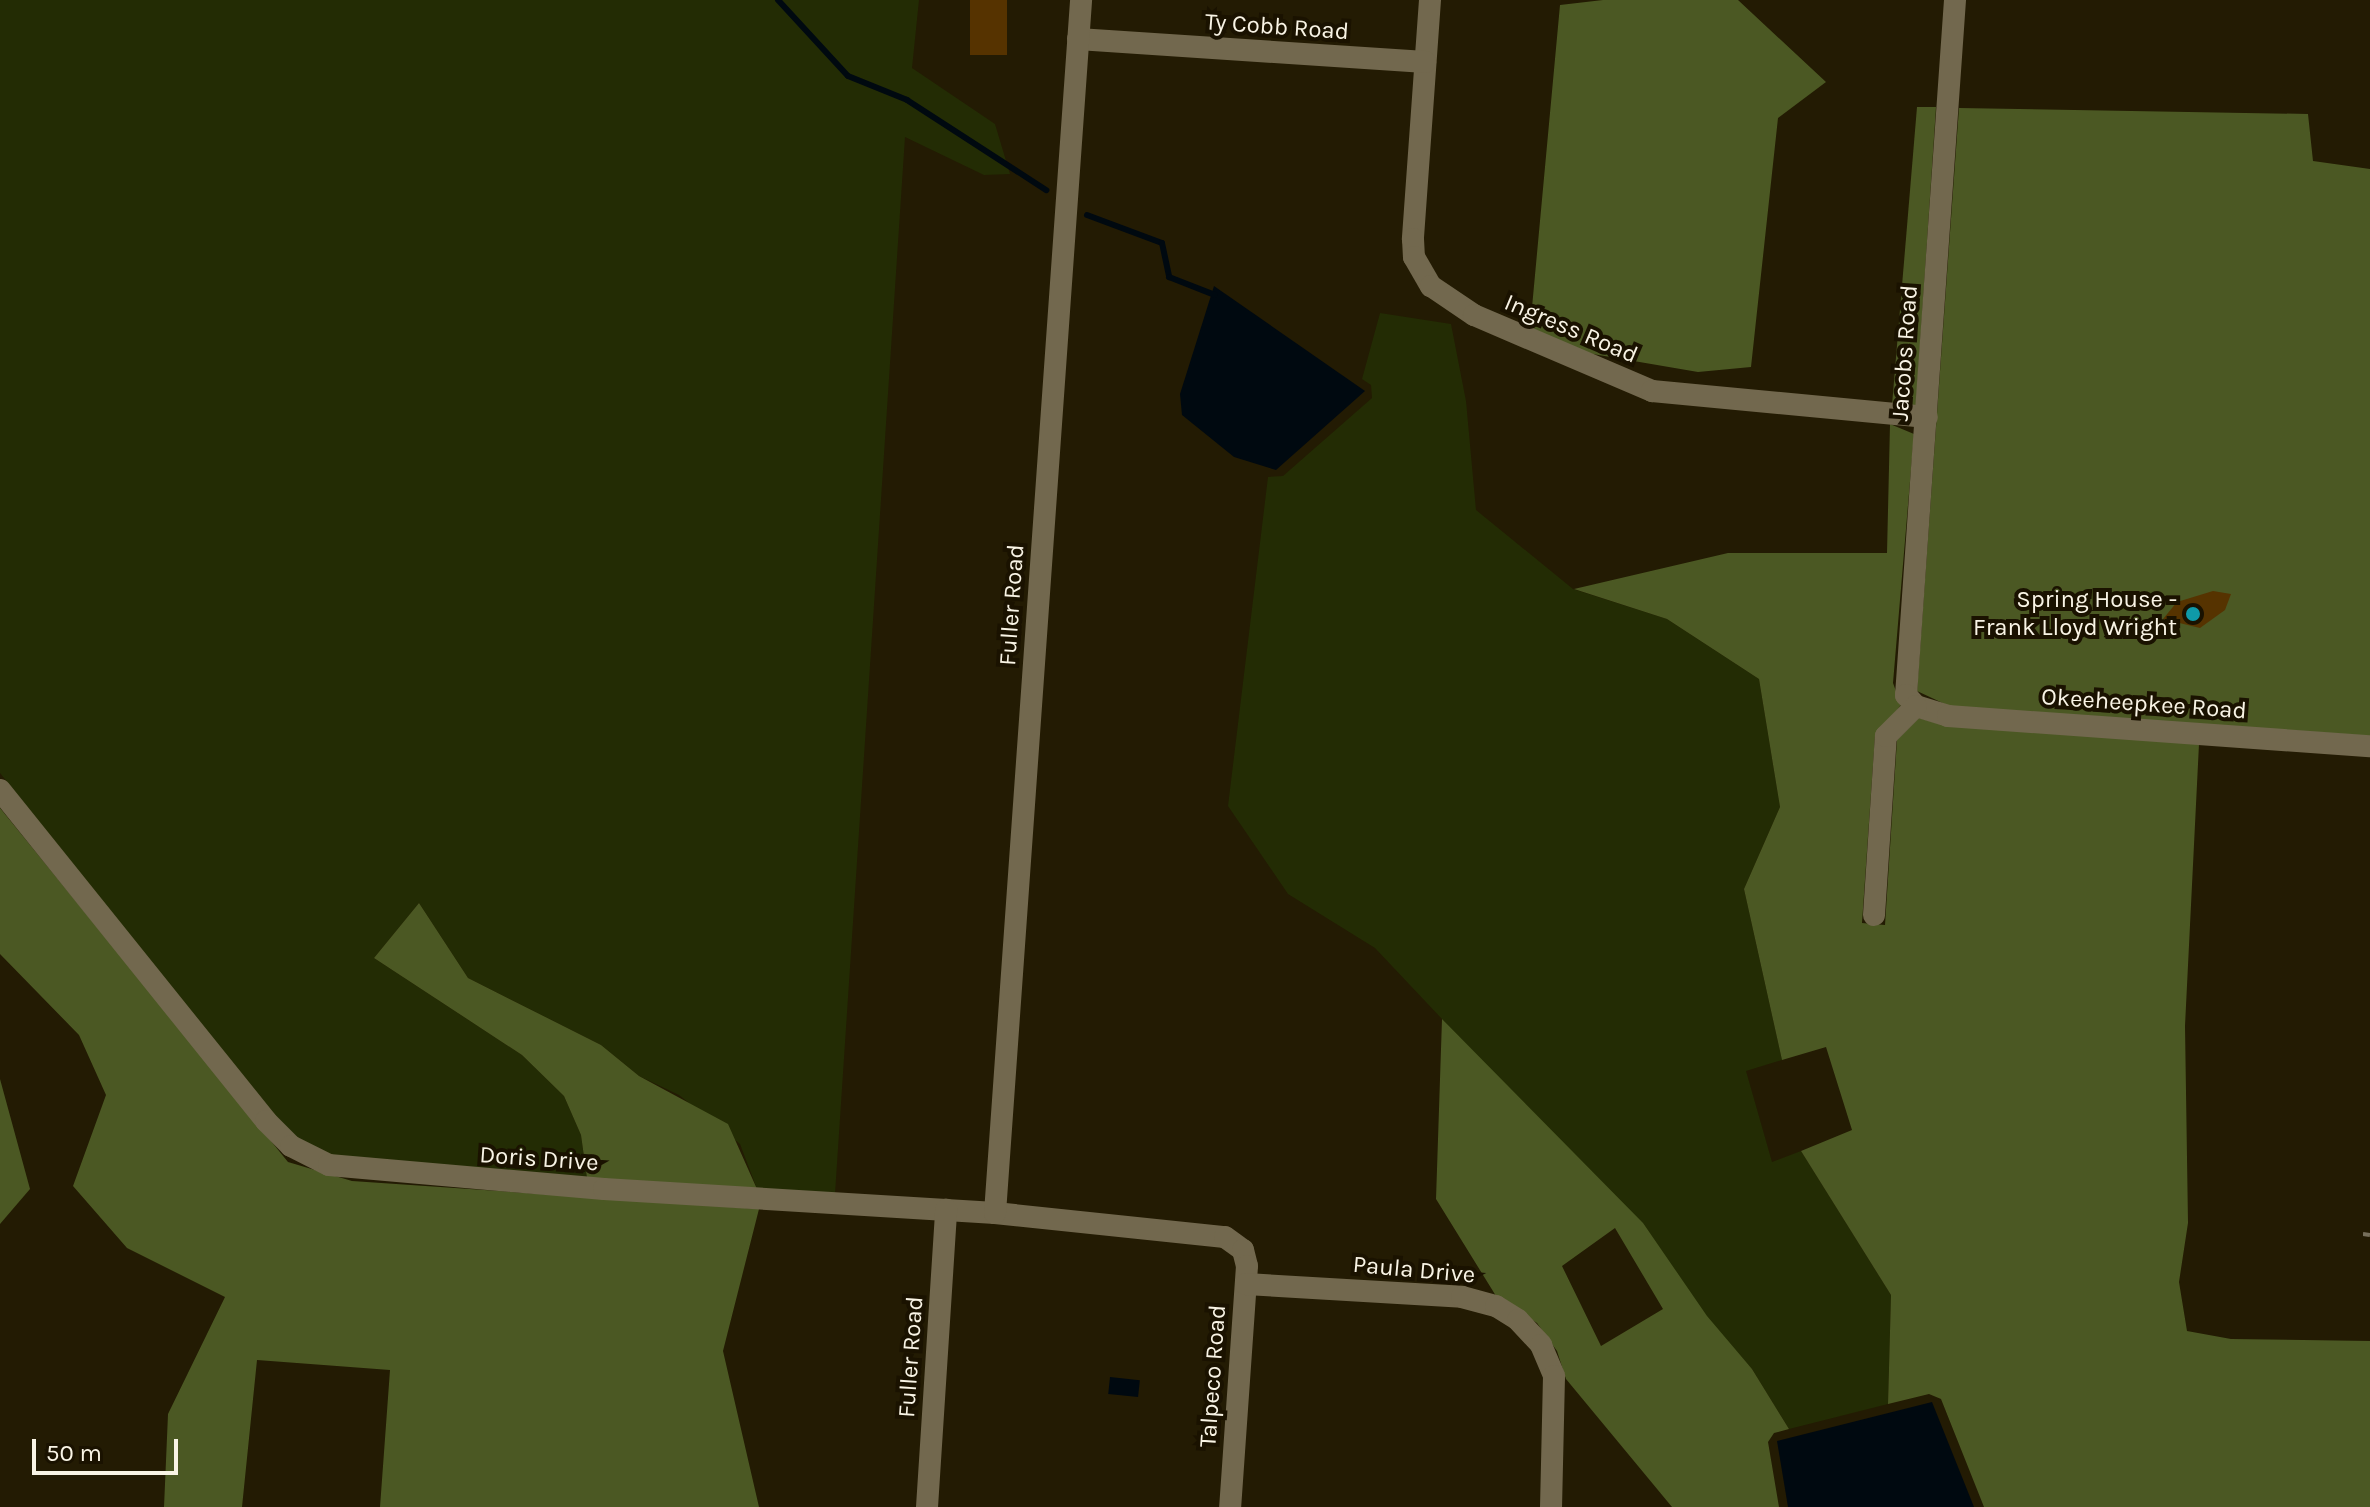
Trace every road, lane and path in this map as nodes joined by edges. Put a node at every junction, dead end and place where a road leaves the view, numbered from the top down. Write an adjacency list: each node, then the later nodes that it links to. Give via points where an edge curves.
1 (1081, 0): 4 (street, Fuller Road)
2 (1430, 0): 5 (street, Ingress Road)
3 (1955, 0): 6 (street, Jacobs Road)
4 (1078, 39): 5 (street, Ty Cobb Road); 12 (street, Fuller Road)
5 (1425, 62): 6 (street, Ingress Road, via 1414,257 1426,279 1446,298 1652,391)
6 (1927, 417): 7 (street, Jacobs Road, via 1904,685)
7 (1916, 706): 8 (street, Okeeheepkee Road, via 1948,716); 10 (street, via 1886,736)
8 (2370, 746)
9 (0, 790): 11 (street, Doris Drive, via 266,1121 306,1156 352,1171)
10 (1874, 915)
11 (946, 1210): 12 (street, Doris Drive); 17 (street, Fuller Road)
12 (995, 1213): 15 (street, Doris Drive, via 1201,1232 1225,1237)
13 (2363, 1234): 14 (path)
14 (2370, 1235)
15 (1243, 1250): 16 (street, Talpeco Road)
16 (1246, 1284): 18 (street, Talpeco Road); 19 (street, Paula Drive, via 1462,1297 1518,1320 1541,1345 1554,1376)
17 (927, 1507)
18 (1230, 1507)
19 (1551, 1507)

